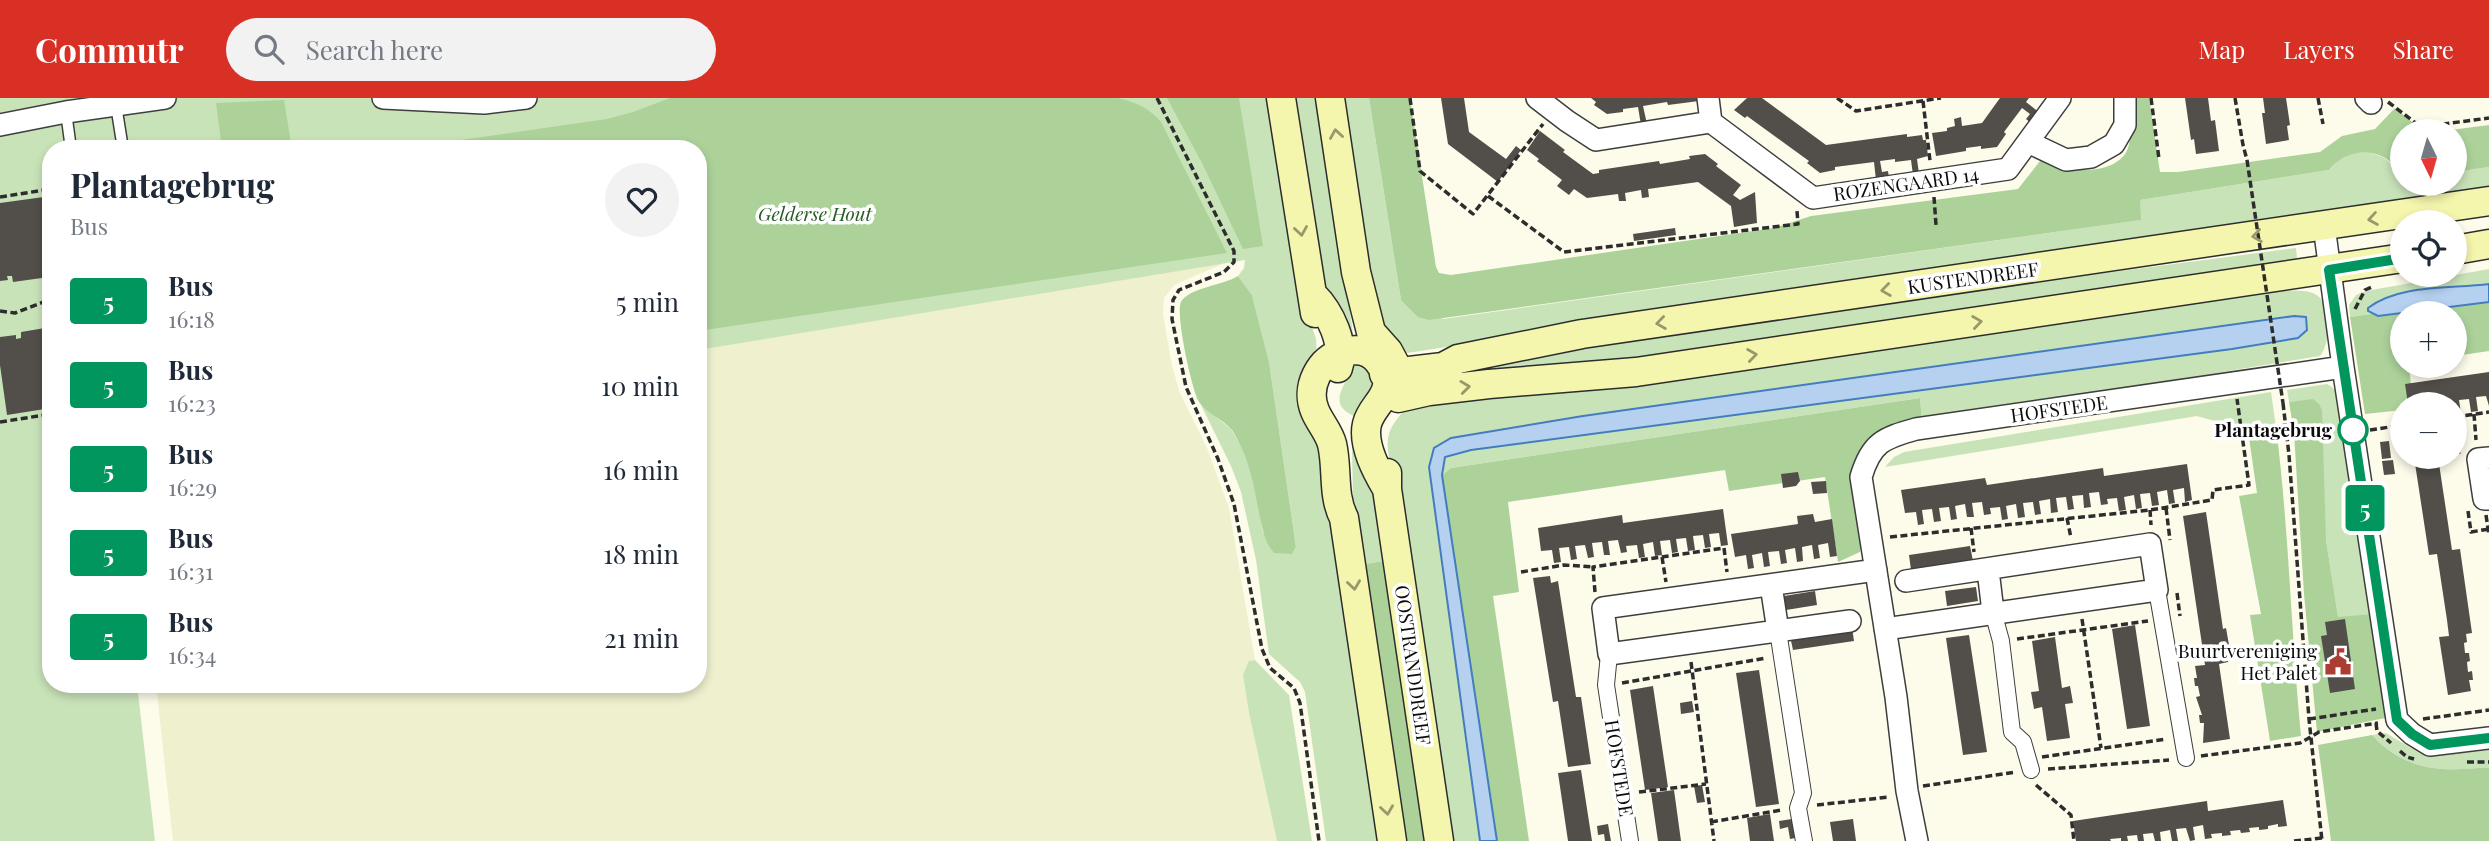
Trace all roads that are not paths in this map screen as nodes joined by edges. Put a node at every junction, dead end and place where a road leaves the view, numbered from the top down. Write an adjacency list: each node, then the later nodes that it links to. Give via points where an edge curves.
1 (165, 98): 9 (street)
2 (383, 98): 3 (street, via 484,103)
3 (526, 98)
4 (1281, 98): 23 (main road, one-way to 23, via 1314,309 1327,342)
5 (1330, 98): 23 (main road, one-way to 5, via 1356,272)
6 (1707, 98): 12 (street)
7 (2060, 98): 16 (street, ROZENGAARD 14)
8 (2125, 98): 16 (street, via 2125,125 2114,145 2091,157 2066,160)
9 (116, 105): 11 (street); 15 (lane)
10 (1552, 110): 12 (street, via 1596,139)
11 (66, 112): 13 (street); 14 (lane)
12 (1711, 122): 16 (street, ROZENGAARD 14, via 1813,198 2008,169)
13 (0, 125)
14 (70, 140)
15 (122, 140)
16 (2028, 142)
17 (2489, 201): 18 (main road, KUSTENDREEF, one-way to 18)
18 (2324, 226): 22 (street); 25 (main road, KUSTENDREEF, one-way to 25, via 1582,334 1458,359 1441,356)
19 (2489, 244): 20 (main road)
20 (2467, 248)
21 (2390, 260): 22 (main road)
22 (2329, 270): 24 (street); 25 (main road, one-way to 22, via 1429,391 1647,370)
23 (1352, 350): 25 (main road, via 1376,359); 26 (main road, via 1314,379 1312,399 1318,417)
24 (2343, 367): 29 (street, HOFSTEDE, via 1894,435 1876,444 1861,477); 39 (street, via 2396,713 2412,734 2430,745)
25 (1394, 377): 26 (main road, via 1384,398)
26 (1354, 429): 42 (main road, one-way to 42, via 1344,518); 43 (main road, OOSTRANDDREEF, via 1387,489)
27 (2484, 458): 28 (street, via 2484,499)
28 (2489, 499)
29 (1876, 570): 32 (street); 36 (street, HOFSTEDE)
30 (1983, 571): 31 (street); 33 (street, via 2150,544); 34 (street)
31 (1906, 581)
32 (1771, 584): 37 (street); 38 (street, HOFSTEDE, via 1603,608)
33 (2157, 590): 34 (street); 40 (street)
34 (1993, 612): 36 (street); 41 (street, via 2012,732 2023,742)
35 (1850, 621): 37 (street)
36 (1885, 629): 46 (street, HOFSTEDE)
37 (1778, 631): 38 (street); 45 (street, via 1803,793 1798,808)
38 (1609, 653): 44 (street, HOFSTEDE, via 1606,685)
39 (2489, 738)
40 (2186, 758)
41 (2029, 764)
42 (1392, 841)
43 (1439, 841)
44 (1630, 841)
45 (1804, 841)
46 (1917, 841)

